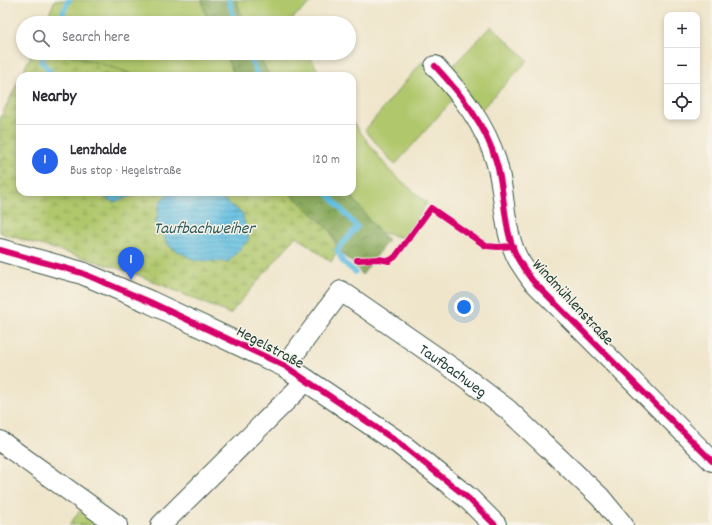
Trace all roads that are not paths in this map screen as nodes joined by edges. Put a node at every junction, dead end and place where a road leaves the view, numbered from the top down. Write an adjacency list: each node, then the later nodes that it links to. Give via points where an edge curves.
1 (435, 66): 6 (street, Windmühlenstraße, via 468,105 486,134 497,161 513,246 518,260 532,280)
2 (0, 250): 3 (street, Hegelstraße, via 89,276)
3 (285, 366): 4 (street, Hegelstraße); 10 (street, Taufbachweg, via 341,291 507,409 600,497)
4 (307, 380): 8 (street); 9 (street, Hegelstraße, via 399,443 468,498)
5 (0, 440): 7 (street)
6 (712, 461)
7 (117, 525)
8 (161, 525)
9 (495, 525)
10 (623, 525)

